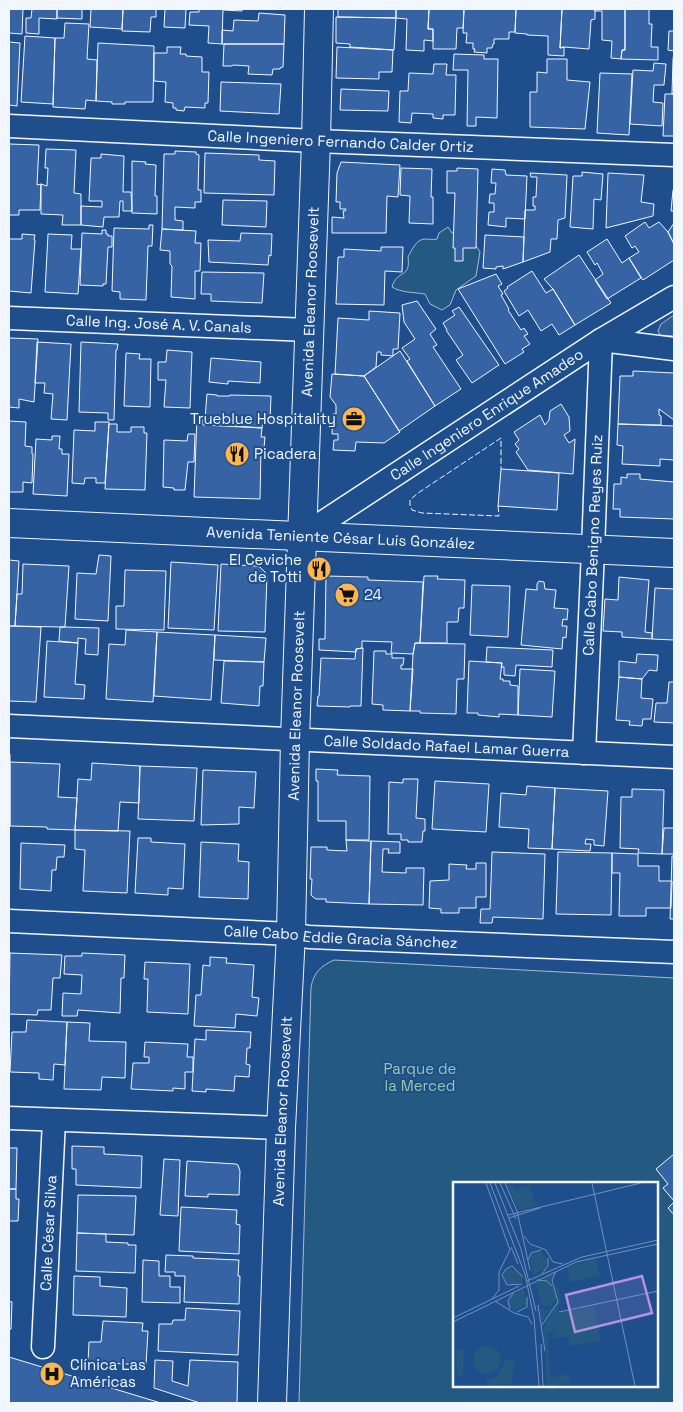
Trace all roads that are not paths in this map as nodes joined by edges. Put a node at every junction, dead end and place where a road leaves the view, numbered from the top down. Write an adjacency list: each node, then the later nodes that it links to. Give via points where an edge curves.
1 (319, 9): 3 (street, Avenida Eleanor Roosevelt)
2 (9, 126): 3 (street, Calle Ingeniero Fernando Calder Ortiz)
3 (316, 141): 4 (street, Calle Ingeniero Fernando Calder Ortiz); 7 (street, Avenida Eleanor Roosevelt)
4 (674, 155)
5 (674, 297): 8 (street, Calle Ingeniero Enrique Amadeo)
6 (9, 318): 7 (street, Calle Ing. José A. V. Canals)
7 (308, 330): 11 (street, Avenida Eleanor Roosevelt)
8 (600, 340): 9 (street); 11 (street, Calle Ingeniero Enrique Amadeo); 12 (street, Calle Cabo Benigno Reyes Ruiz)
9 (674, 349)
10 (9, 523): 11 (street, Avenida Teniente César Luis González)
11 (302, 536): 12 (street, Avenida Teniente César Luis González); 15 (street, Avenida Eleanor Roosevelt)
12 (593, 550): 13 (street, Avenida Teniente César Luis González); 16 (street, Calle Cabo Benigno Reyes Ruiz)
13 (674, 553)
14 (9, 726): 15 (street, Calle Soldado Rafael Lamar Guerra)
15 (295, 739): 16 (street, Calle Soldado Rafael Lamar Guerra); 19 (street, Avenida Eleanor Roosevelt)
16 (584, 753): 17 (street, Calle Soldado Rafael Lamar Guerra)
17 (674, 757)
18 (9, 921): 19 (street, Calle Cabo Eddie Gracia Sánchez)
19 (291, 934): 20 (street, Calle Cabo Eddie Gracia Sánchez, via 319,938); 23 (street, Avenida Eleanor Roosevelt)
20 (674, 952)
21 (9, 1118): 22 (street)
22 (54, 1120): 23 (street); 24 (street, Calle César Silva)
23 (281, 1128): 25 (street, Avenida Eleanor Roosevelt)
24 (43, 1347)
25 (272, 1403)

